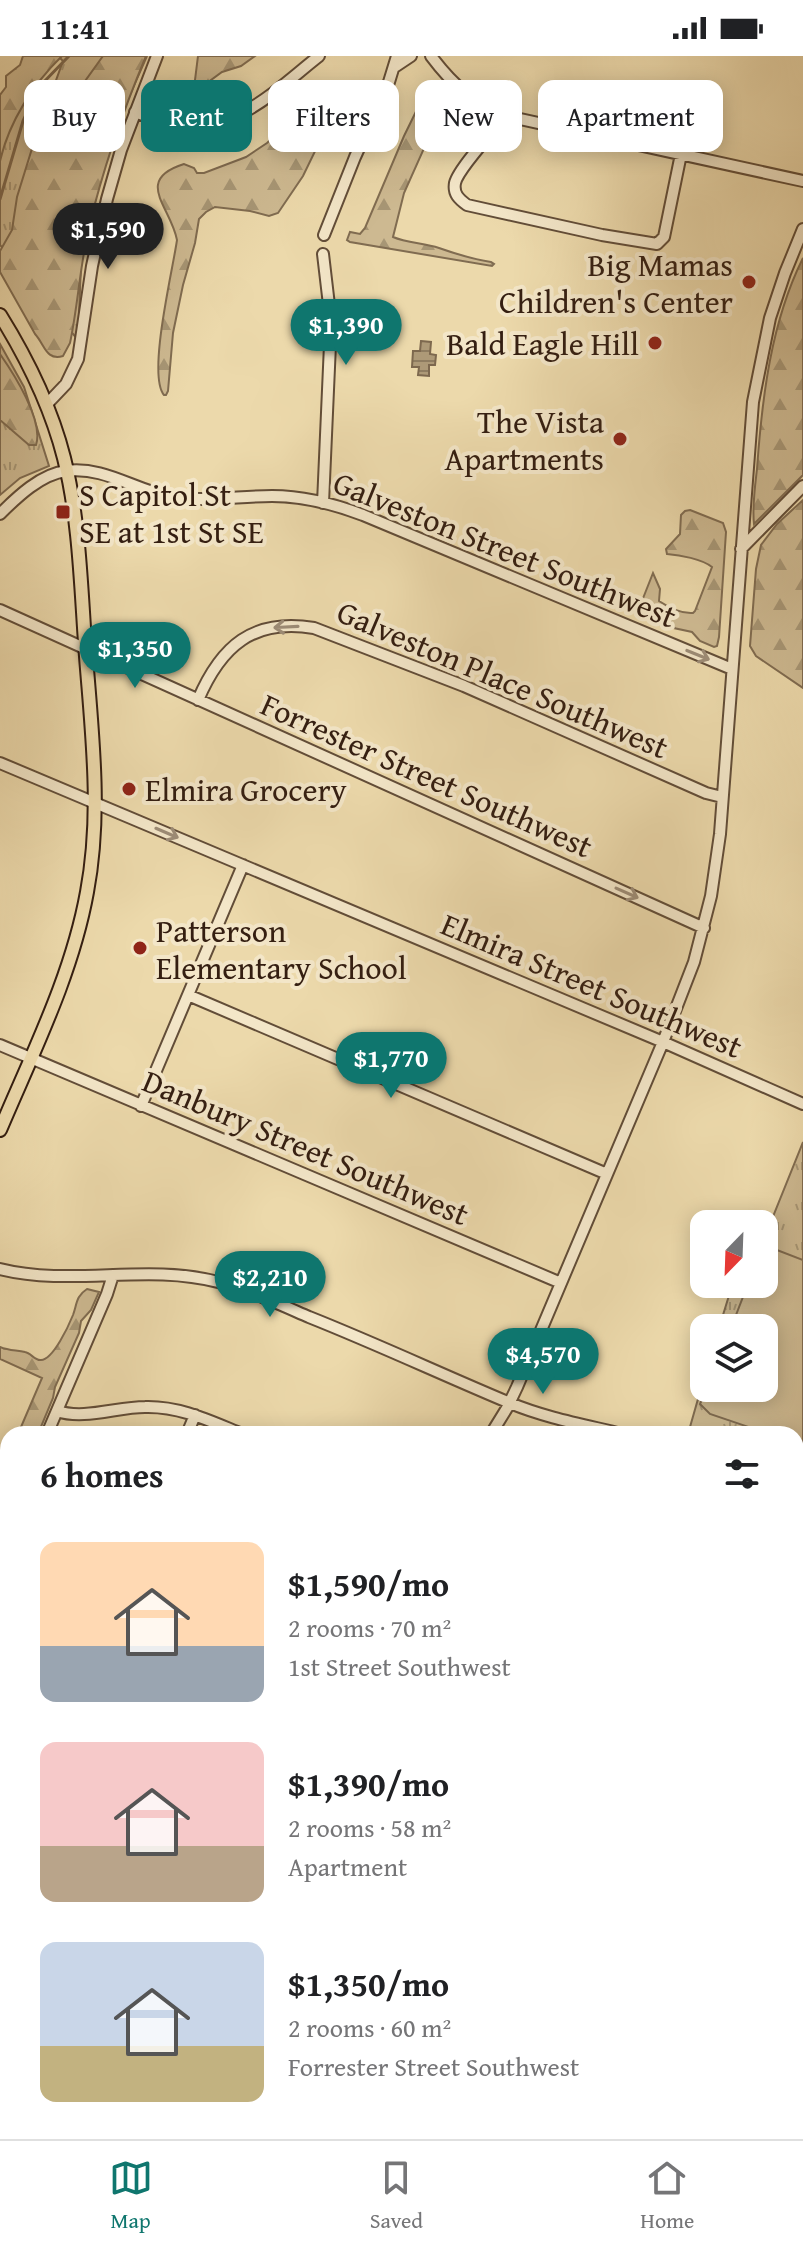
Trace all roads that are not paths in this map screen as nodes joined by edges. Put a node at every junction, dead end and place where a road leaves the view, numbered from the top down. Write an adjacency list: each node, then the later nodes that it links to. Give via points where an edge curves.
1 (157, 56): 7 (street)
2 (319, 56): 7 (street, via 251,109 222,123 180,126)
3 (411, 56): 5 (street)
4 (431, 56): 6 (street)
5 (396, 61): 13 (street)
6 (450, 80)
7 (135, 112): 16 (street, via 102,218 78,359 66,384)
8 (522, 119): 10 (street)
9 (477, 152): 10 (street, via 456,179 455,192 467,205 657,244 664,237)
10 (681, 154): 11 (street)
11 (803, 181)
12 (803, 229): 21 (street, via 759,364)
13 (324, 235)
14 (323, 254): 19 (street, via 331,322)
15 (0, 315): 16 (main road)
16 (47, 404): 17 (main road)
17 (67, 471): 19 (street, Galveston Street Southwest, via 100,473 184,499 276,496); 20 (street, via 38,483); 23 (main road)
18 (803, 486): 21 (street)
19 (323, 503): 24 (street, Galveston Street Southwest, one-way to 24)
20 (0, 514)
21 (741, 549): 24 (street)
22 (0, 610): 23 (street, Forrester Street Southwest)
23 (86, 649): 25 (street, Forrester Street Southwest); 28 (main road)
24 (732, 669): 27 (street)
25 (198, 700): 27 (street, Galveston Place Southwest, one-way to 25, via 314,628 279,626 242,640 214,666); 30 (street, Forrester Street Southwest, one-way to 30)
26 (0, 763): 28 (street, Elmira Street Southwest)
27 (722, 797): 30 (street)
28 (95, 803): 29 (street, Elmira Street Southwest, one-way to 29); 34 (main road, via 79,926)
29 (243, 865): 31 (street); 32 (street, Elmira Street Southwest)
30 (704, 928): 32 (street)
31 (188, 995): 36 (street); 38 (street)
32 (663, 1042): 35 (street, Elmira Street Southwest); 38 (street)
33 (0, 1045): 34 (street, Danbury Street Southwest)
34 (30, 1058): 36 (street, Danbury Street Southwest); 37 (main road)
35 (803, 1104)
36 (141, 1106): 41 (street, Danbury Street Southwest)
37 (0, 1130)
38 (607, 1174): 41 (street)
39 (0, 1269): 40 (street, via 47,1276)
40 (113, 1275): 42 (street, via 179,1274 228,1285); 43 (street)
41 (561, 1283): 42 (street)
42 (510, 1403): 48 (street); 49 (street)
43 (57, 1411): 44 (street, via 74,1415 154,1407); 45 (street)
44 (195, 1415): 46 (street); 47 (street)
45 (50, 1426)
46 (190, 1426)
47 (222, 1426)
48 (496, 1426)
49 (593, 1426)

